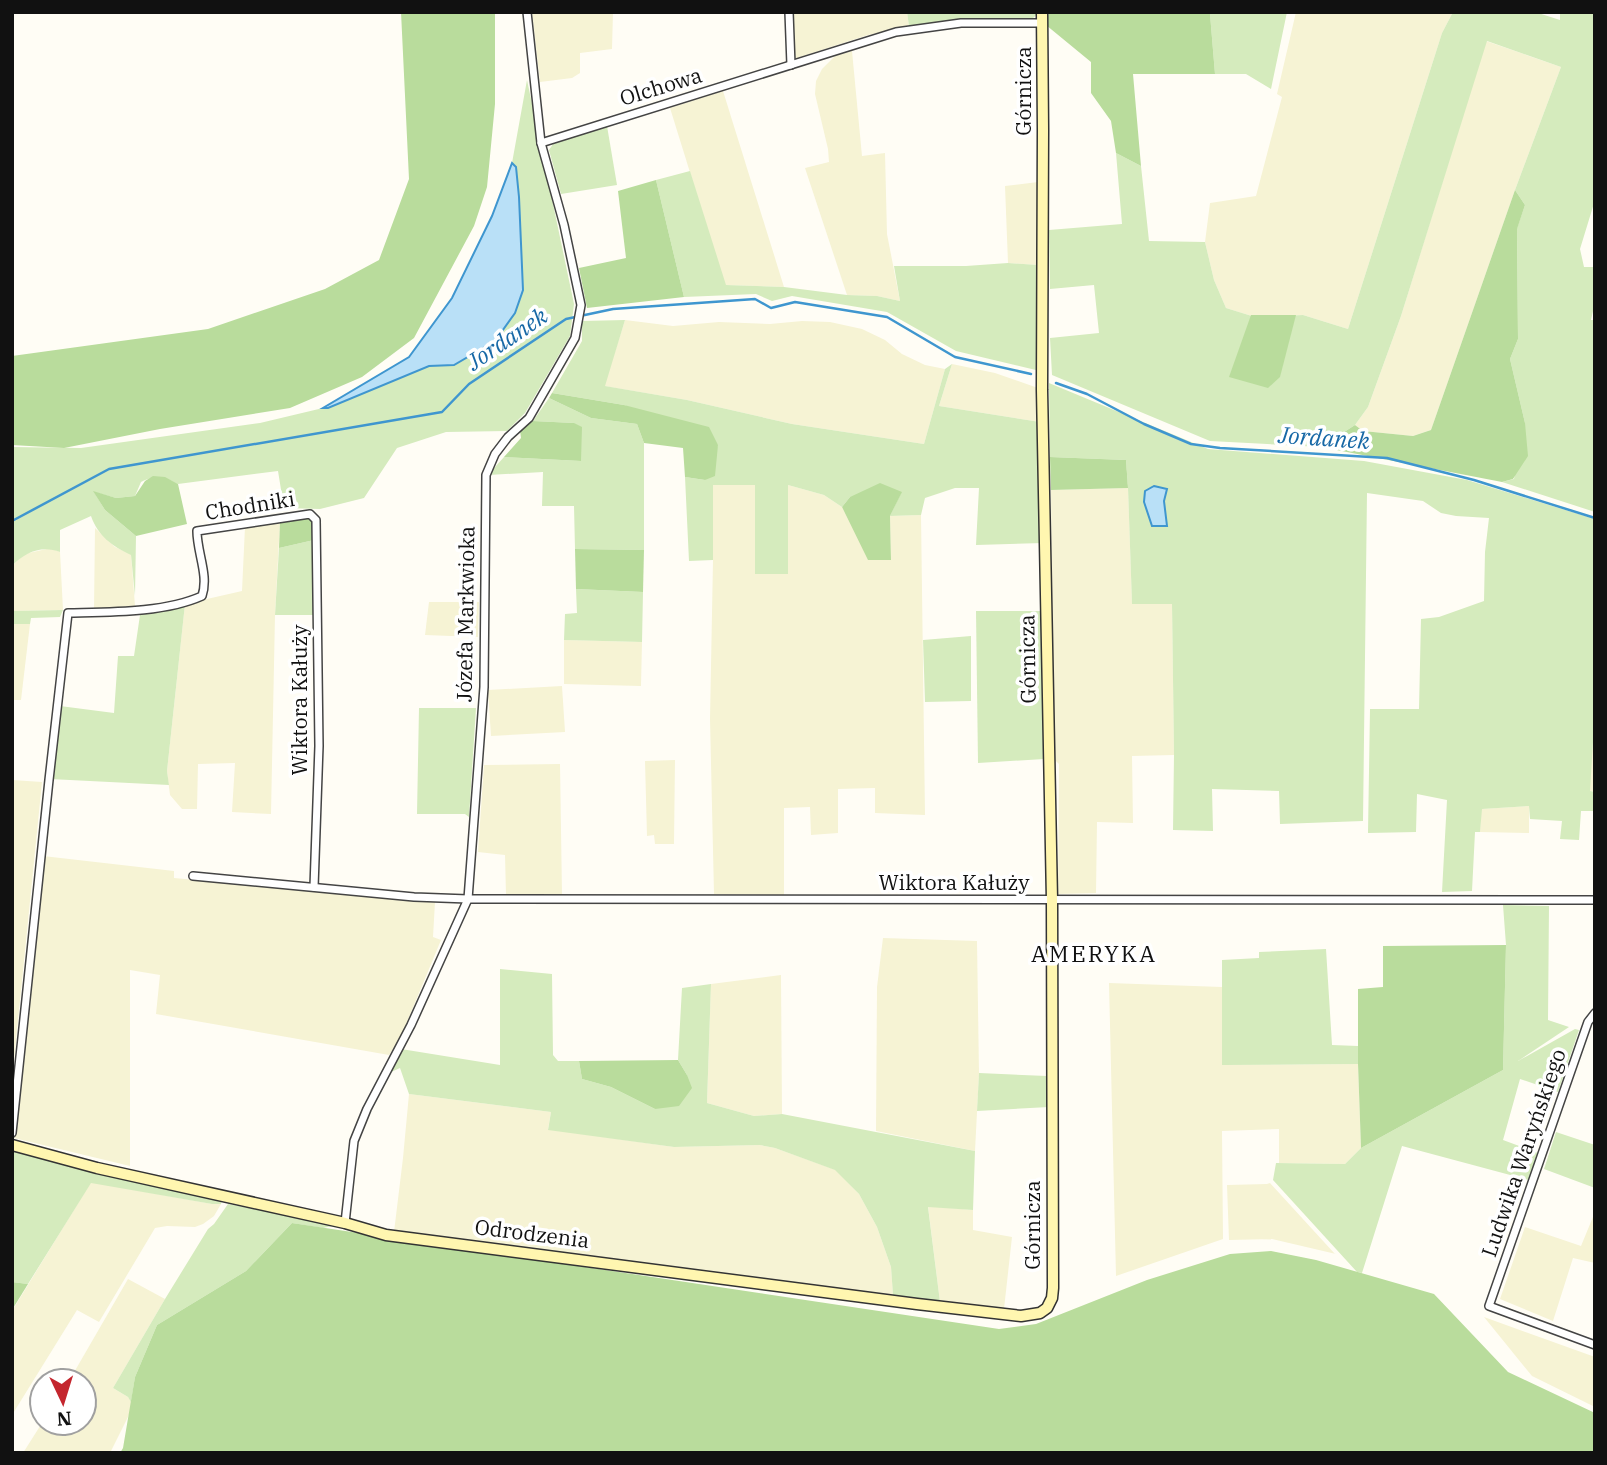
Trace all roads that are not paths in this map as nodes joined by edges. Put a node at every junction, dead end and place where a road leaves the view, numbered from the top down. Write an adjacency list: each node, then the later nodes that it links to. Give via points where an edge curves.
1 (527, 12): 5 (street, Józefa Markwioka)
2 (789, 12): 4 (street)
3 (1042, 18): 4 (street, Olchowa, via 896,32); 10 (street, Górnicza, via 1042,390)
4 (791, 65): 5 (street, Olchowa)
5 (541, 143): 9 (street, Józefa Markwioka, via 581,305 575,338 529,418 495,454 486,475 484,687)
6 (310, 514): 8 (street, Wiktora Kałuży, via 316,520 318,639); 13 (street, Chodniki, via 197,531 205,586 202,596 191,601 138,610 68,613)
7 (193, 876): 8 (street, Wiktora Kałuży)
8 (314, 887): 9 (street, Wiktora Kałuży)
9 (468, 899): 10 (street, Wiktora Kałuży); 15 (street, Józefa Markwioka, via 354,1141)
10 (1052, 900): 11 (street, Wiktora Kałuży); 16 (street, Górnicza)
11 (1595, 900)
12 (1595, 1013): 17 (street, Ludwika Waryńskiego, via 1588,1022 1489,1306)
13 (12, 1133)
14 (12, 1145): 15 (street, Odrodzenia)
15 (345, 1223): 16 (street, Odrodzenia, via 386,1235 1021,1316 1040,1312)
16 (1050, 1304)
17 (1595, 1345)

